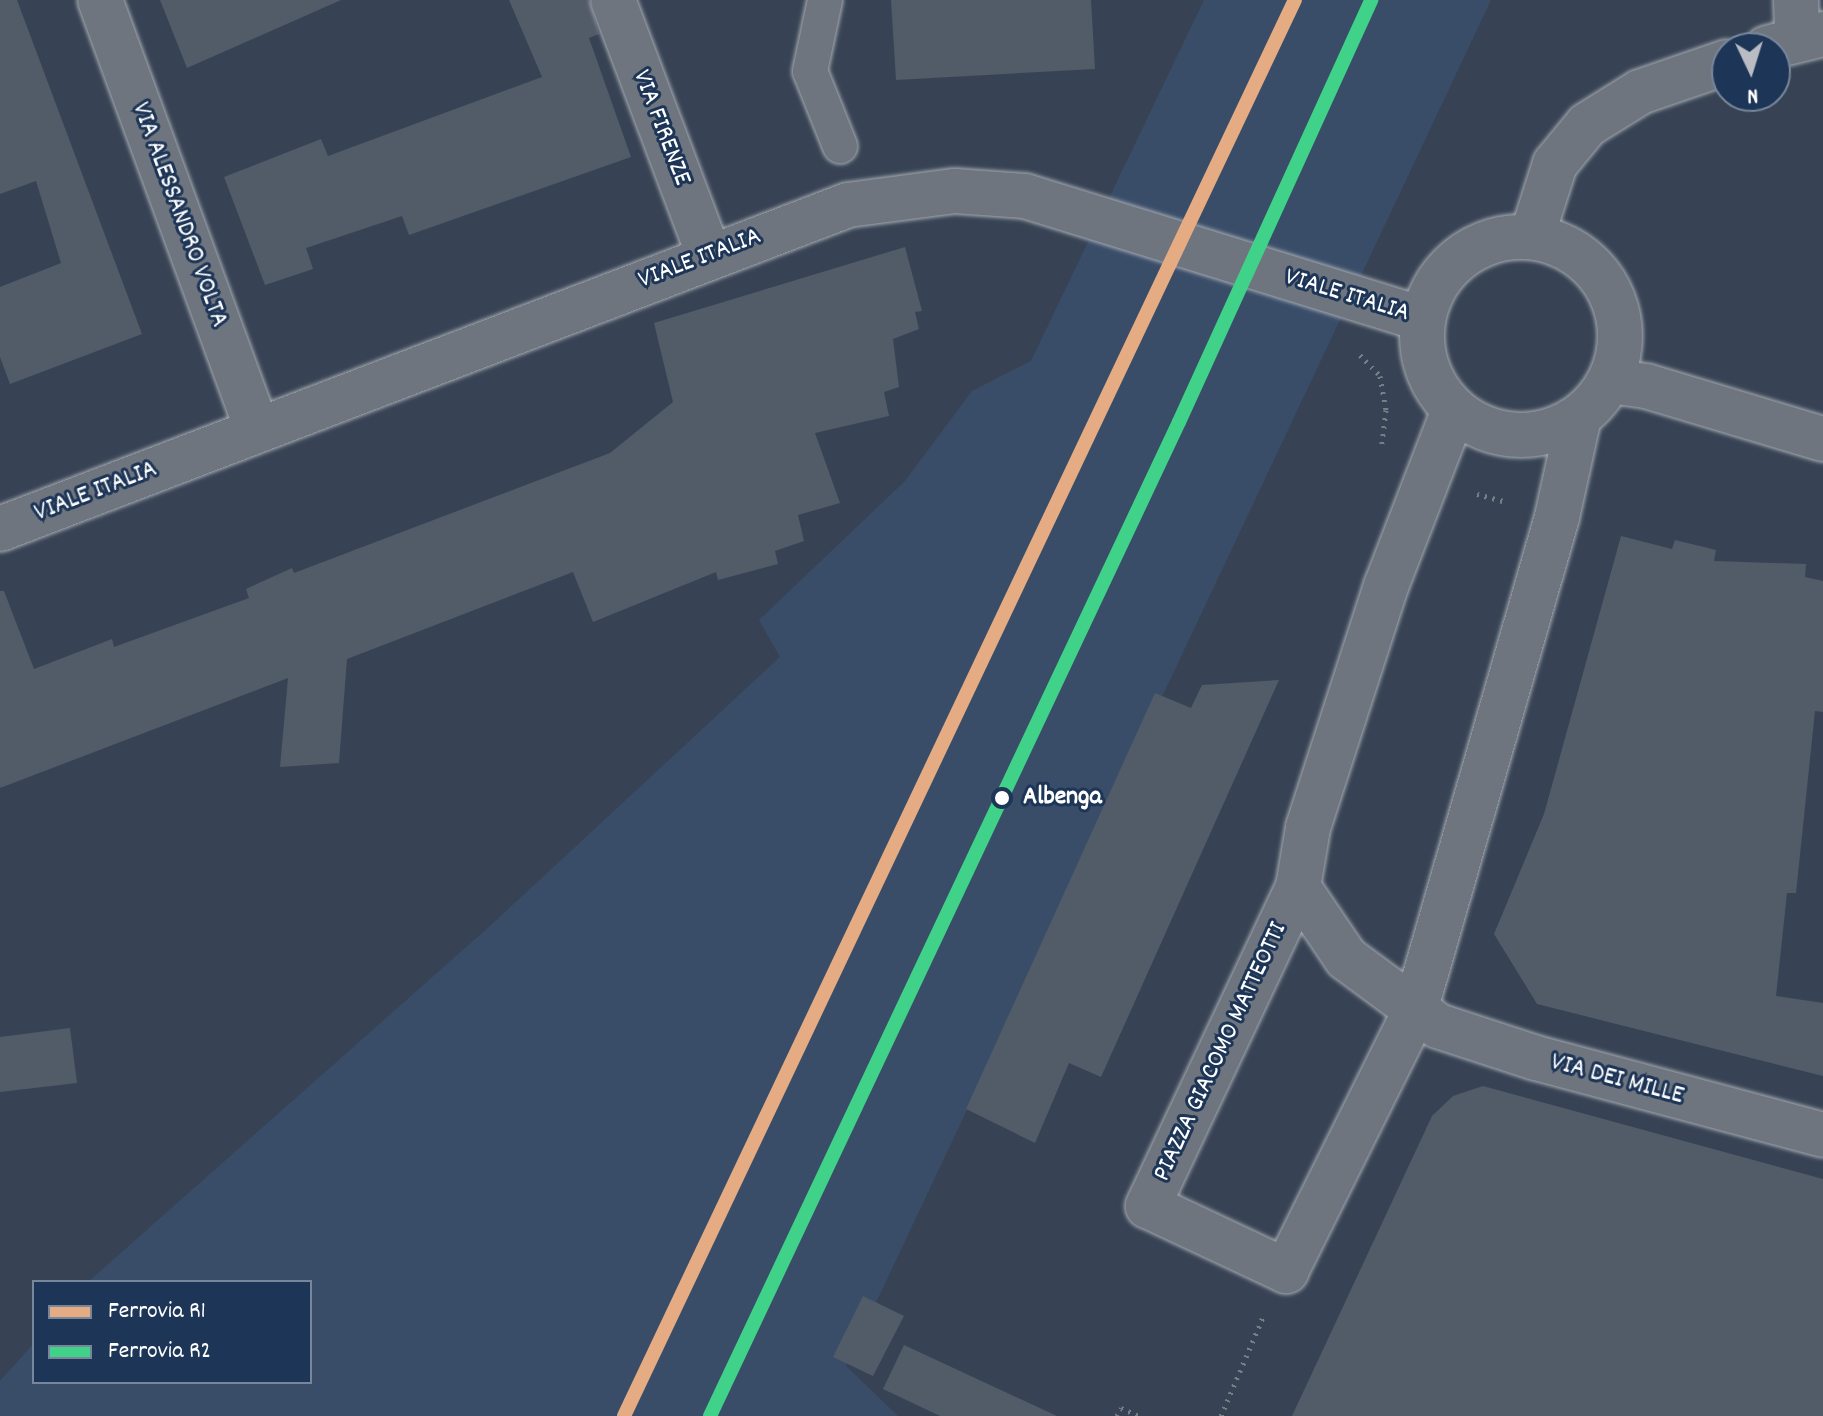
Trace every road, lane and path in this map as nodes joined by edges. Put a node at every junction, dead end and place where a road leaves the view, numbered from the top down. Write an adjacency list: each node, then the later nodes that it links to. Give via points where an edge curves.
1 (100, 0): 13 (street, VIA ALESSANDRO VOLTA)
2 (613, 0): 7 (street, VIA FIRENZE)
3 (825, 0): 5 (lane, via 810,71)
4 (1711, 68): 6 (street, via 1640,92 1587,125 1555,164)
5 (840, 146)
6 (1532, 236): 8 (street, via 1495,240 1460,255 1435,284); 10 (street, via 1563,245 1589,263 1609,288 1620,329)
7 (709, 255): 8 (street, VIALE ITALIA, via 848,205 955,191 1025,196); 13 (street, VIALE ITALIA)
8 (1422, 319): 11 (street, via 1426,369)
9 (1347, 343): 15 (path, via 1380,376 1386,410 1382,446)
10 (1610, 381): 12 (street); 14 (street, via 1646,386)
11 (1454, 410): 12 (street, via 1482,428 1515,435 1549,431); 15 (street, PIAZZA GIACOMO MATTEOTTI)
12 (1579, 417): 16 (street)
13 (257, 430): 17 (street, VIALE ITALIA)
14 (1823, 439)
15 (1424, 478): 16 (path); 18 (street, PIAZZA GIACOMO MATTEOTTI, via 1308,828)
16 (1557, 517): 19 (street)
17 (0, 529)
18 (1298, 887): 19 (street, PIAZZA GIACOMO MATTEOTTI, via 1346,958); 21 (street, PIAZZA GIACOMO MATTEOTTI, via 1148,1206)
19 (1415, 1011): 20 (street, VIA DEI MILLE, via 1438,1026 1536,1058); 21 (street)
20 (1823, 1135)
21 (1286, 1271): 24 (path)
22 (1117, 1416): 23 (path, via 1121,1408)
23 (1139, 1416)
24 (1221, 1416)

